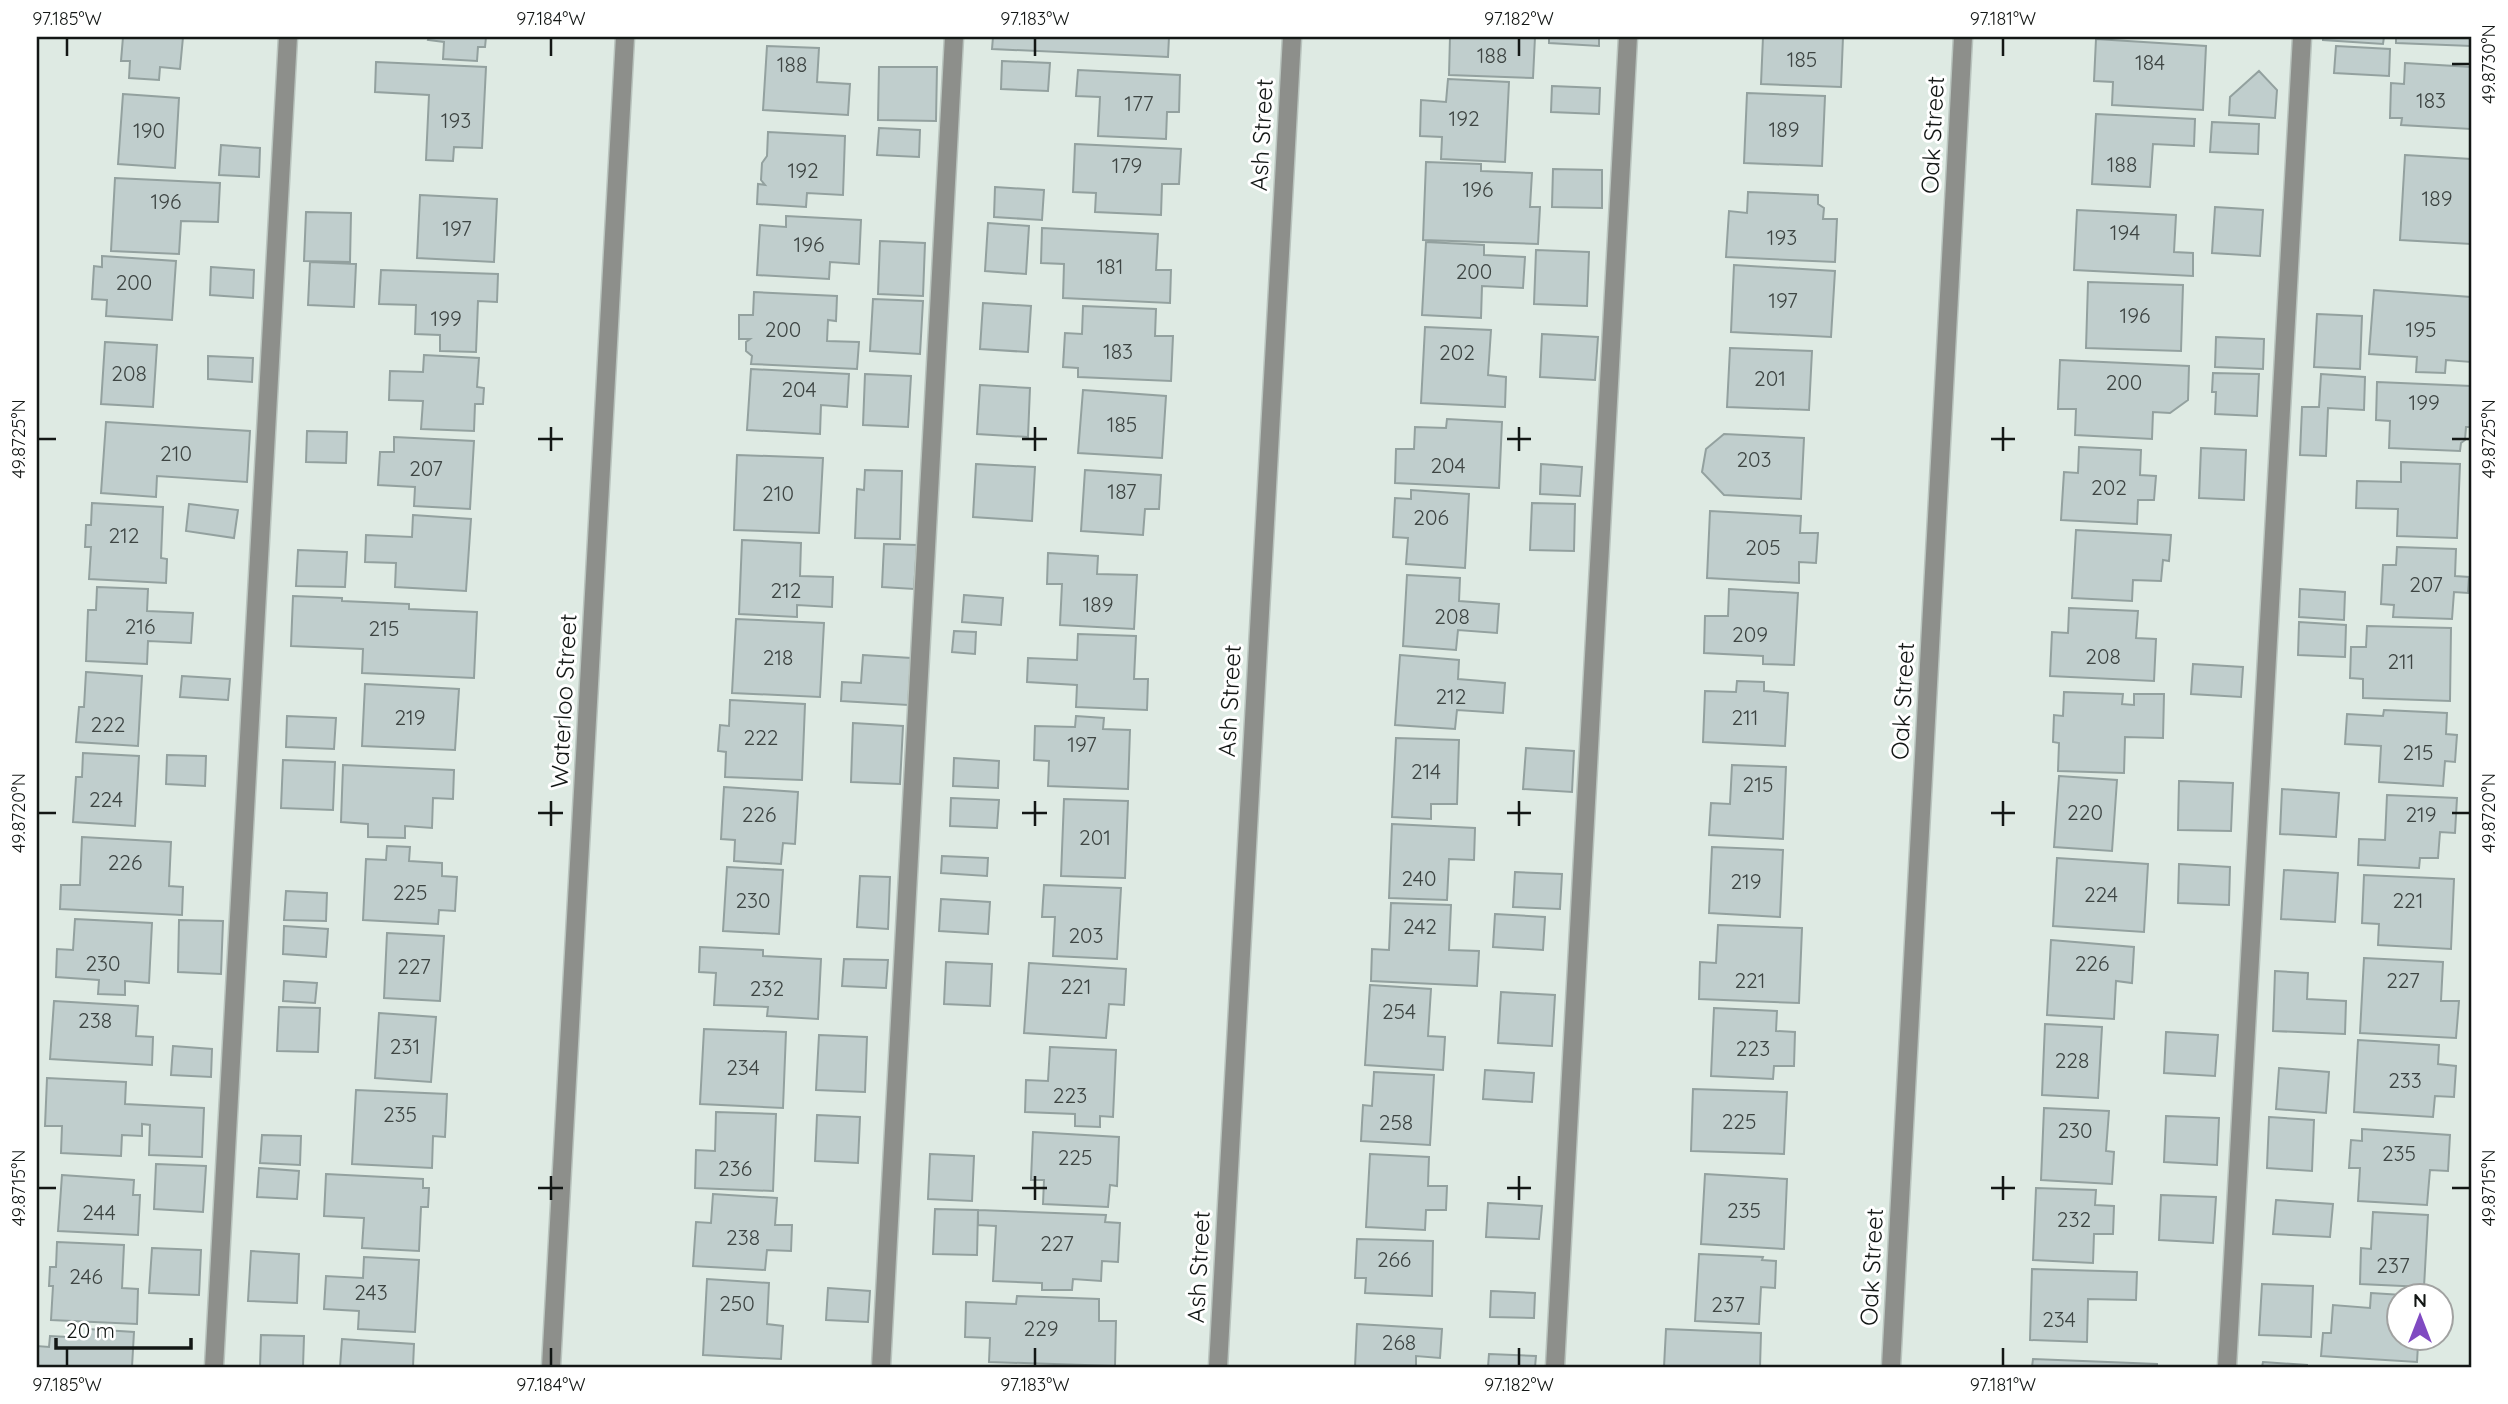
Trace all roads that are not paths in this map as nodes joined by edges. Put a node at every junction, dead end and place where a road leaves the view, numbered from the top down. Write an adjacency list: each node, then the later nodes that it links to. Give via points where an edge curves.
1 (288, 37): 8 (street)
2 (625, 37): 9 (street, Waterloo Street)
3 (954, 37): 10 (street)
4 (1292, 37): 11 (street, Ash Street)
5 (1628, 37): 12 (street)
6 (1963, 37): 13 (street, Oak Street)
7 (2302, 37): 14 (street)
8 (214, 1367)
9 (551, 1367)
10 (881, 1367)
11 (1218, 1367)
12 (1555, 1367)
13 (1891, 1367)
14 (2227, 1367)

